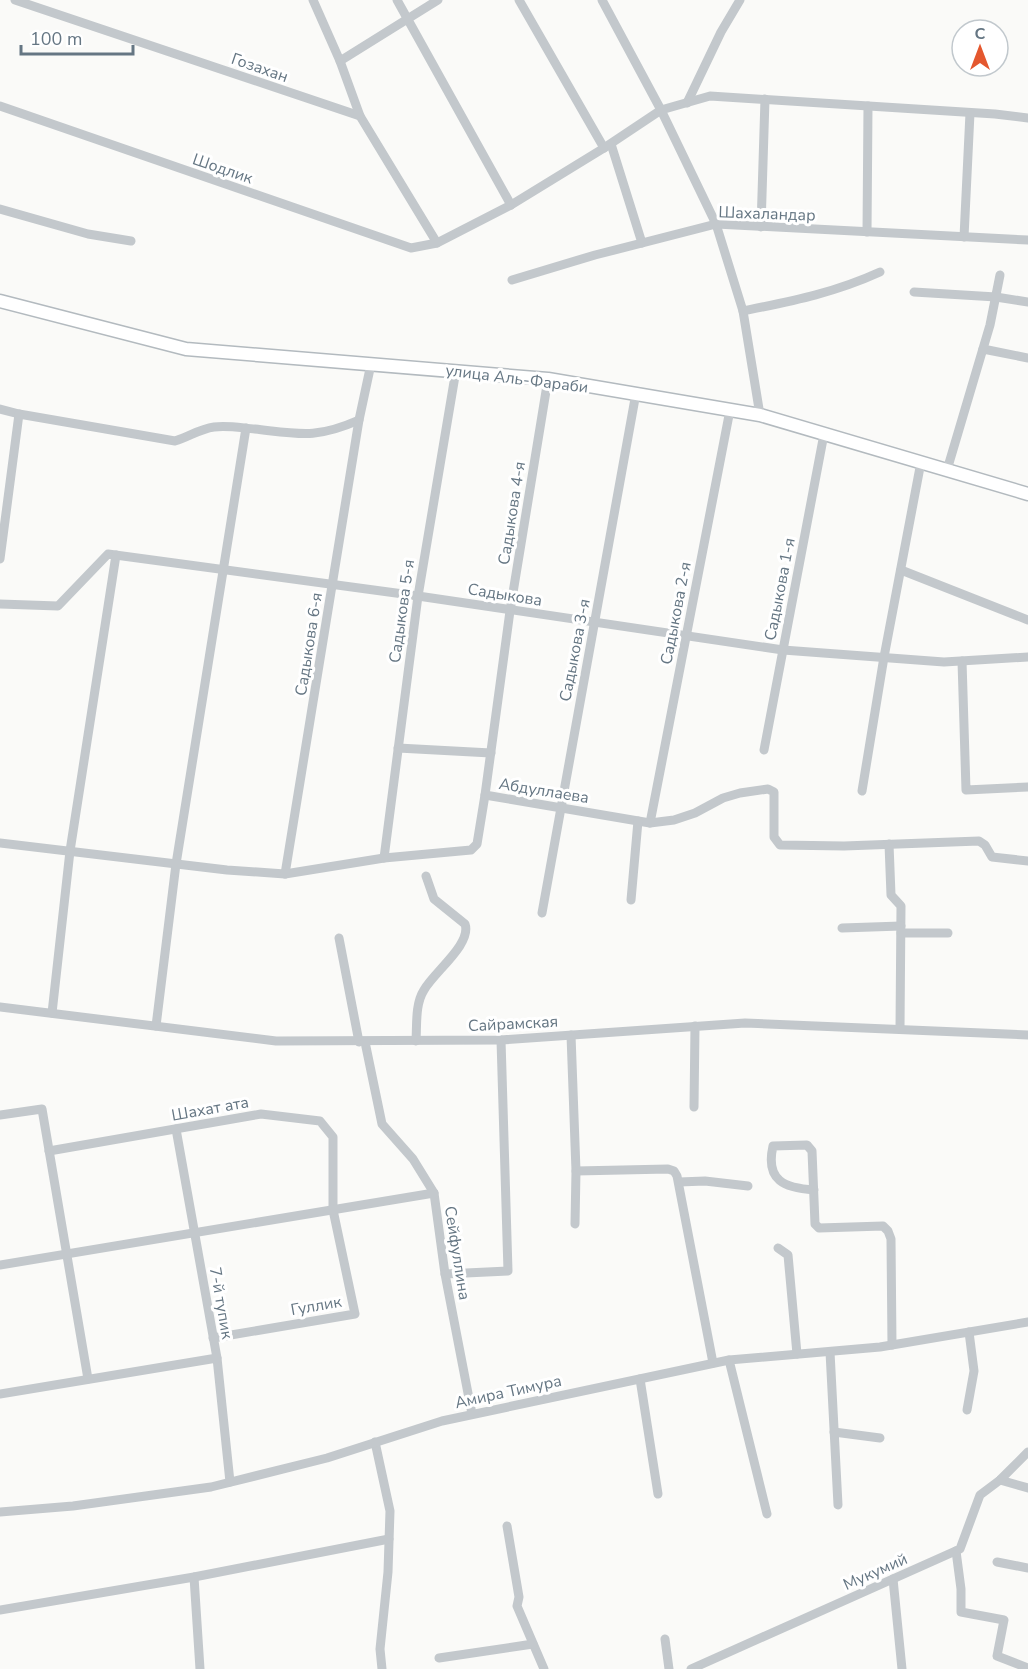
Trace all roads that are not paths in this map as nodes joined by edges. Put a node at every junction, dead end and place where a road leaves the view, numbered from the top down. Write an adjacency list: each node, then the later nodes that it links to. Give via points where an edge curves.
1 (15, 0): 16 (street, Гозахан)
2 (313, 0): 9 (street)
3 (397, 0): 8 (street)
4 (438, 0): 8 (street)
5 (519, 0): 18 (street)
6 (602, 0): 14 (street)
7 (740, 0): 11 (street)
8 (407, 19): 9 (street); 19 (street)
9 (340, 61): 16 (street)
10 (765, 99): 11 (street, Шодлик, via 710,96); 13 (street, Шодлик); 22 (street)
11 (687, 103): 14 (street, Шодлик)
12 (0, 106): 27 (street, Шодлик, via 411,248)
13 (868, 106): 15 (street, Шодлик); 23 (street)
14 (661, 110): 18 (street, Шодлик); 21 (street)
15 (970, 112): 17 (street, Шодлик); 24 (street)
16 (360, 116): 27 (street)
17 (1028, 118)
18 (607, 146): 19 (street, Шодлик); 28 (street)
19 (511, 205): 27 (street, Шодлик)
20 (0, 209): 26 (street, via 88,234)
21 (717, 224): 22 (street, Шахаландар); 28 (street, Шахаландар); 36 (street)
22 (761, 227): 23 (street, Шахаландар)
23 (867, 232): 24 (street, Шахаландар)
24 (964, 237): 25 (street, Шахаландар)
25 (1028, 240)
26 (131, 241)
27 (437, 243)
28 (642, 243): 31 (street, Шахаландар)
29 (880, 272): 36 (street, via 812,297)
30 (1000, 274): 33 (street)
31 (512, 280)
32 (914, 292): 33 (street)
33 (996, 297): 35 (street); 37 (street)
34 (0, 301): 39 (main road, улица Аль-Фараби, via 186,349)
35 (1028, 302)
36 (743, 310): 46 (street)
37 (983, 349): 38 (street); 51 (street)
38 (1028, 358)
39 (371, 364): 40 (main road, улица Аль-Фараби); 47 (street, Садыкова 6-я)
40 (456, 370): 41 (main road, улица Аль-Фараби); 58 (street, Садыкова 5-я)
41 (548, 379): 42 (main road, улица Аль-Фараби); 60 (street, Садыкова 4-я)
42 (636, 393): 44 (main road, улица Аль-Фараби); 62 (street, Садыкова 3-я)
43 (0, 409): 45 (street)
44 (730, 410): 46 (main road, улица Аль-Фараби); 63 (street, Садыкова 2-я)
45 (19, 414): 48 (street, via 175,441 215,426); 54 (street)
46 (760, 415): 49 (main road, улица Аль-Фараби)
47 (359, 420): 48 (street, via 318,434); 57 (street, Садыкова 6-я)
48 (246, 428): 55 (street)
49 (824, 434): 50 (main road, улица Аль-Фараби); 64 (street, Садыкова 1-я)
50 (921, 462): 51 (main road, улица Аль-Фараби); 56 (street)
51 (947, 470): 52 (main road, улица Аль-Фараби)
52 (1028, 494)
53 (116, 555): 55 (street, Садыкова); 59 (street, via 108,554 58,606); 79 (street)
54 (0, 559)
55 (224, 570): 57 (street, Садыкова); 82 (street)
56 (901, 570): 61 (street); 65 (street)
57 (333, 585): 58 (street, Садыкова); 83 (street, Садыкова 6-я)
58 (418, 596): 60 (street, Садыкова); 68 (street, Садыкова 5-я)
59 (0, 604)
60 (510, 611): 62 (street, Садыкова); 70 (street, Садыкова 4-я)
61 (1028, 620)
62 (595, 623): 63 (street, Садыкова); 74 (street, Садыкова 3-я)
63 (685, 637): 64 (street, Садыкова); 76 (street, Садыкова 2-я)
64 (783, 650): 65 (street, Садыкова); 69 (street, Садыкова 1-я)
65 (884, 657): 67 (street, Садыкова); 72 (street)
66 (1028, 657): 67 (street, Садыкова)
67 (962, 661): 71 (street, via 966,790)
68 (398, 748): 70 (street); 80 (street, Садыкова 5-я)
69 (764, 750)
70 (491, 753): 73 (street, Садыкова 4-я)
71 (1028, 787)
72 (861, 791)
73 (485, 795): 74 (street, Абдуллаева); 80 (street, Абдуллаева, via 477,844 471,850)
74 (560, 806): 75 (street, Абдуллаева); 86 (street, Садыкова 3-я)
75 (638, 821): 76 (street, Абдуллаева); 85 (street)
76 (650, 823): 78 (street, Абдуллаева, via 695,813 740,793 768,789 774,792 774,837 780,845)
77 (0, 843): 79 (street, Абдуллаева)
78 (889, 844): 81 (street, Абдуллаева, via 979,841 992,857); 88 (street, via 891,895 901,906)
79 (70, 851): 82 (street, Абдуллаева); 92 (street)
80 (384, 858): 83 (street, Абдуллаева)
81 (1028, 861)
82 (176, 864): 83 (street, Абдуллаева); 93 (street)
83 (285, 874)
84 (426, 876): 99 (street, via 434,899 465,924 467,930 463,942 423,990)
85 (631, 900)
86 (542, 913)
87 (842, 928): 88 (street)
88 (901, 930): 89 (street); 95 (street)
89 (948, 933)
90 (339, 938): 100 (street, Сейфуллина)
91 (0, 1006): 92 (street, Сайрамская)
92 (52, 1013): 93 (street, Сайрамская)
93 (156, 1026): 100 (street, Сайрамская, via 276,1041)
94 (695, 1026): 95 (street, Сайрамская, via 745,1023); 96 (street, Сайрамская); 101 (street)
95 (900, 1029): 97 (street, Сайрамская)
96 (571, 1035): 98 (street, Сайрамская); 105 (street)
97 (1028, 1035)
98 (501, 1040): 99 (street, Сайрамская); 116 (street, via 508,1271)
99 (416, 1041): 100 (street, Сайрамская)
100 (362, 1042): 109 (street, Сейфуллина, via 382,1124 413,1159)
101 (694, 1107)
102 (0, 1115): 104 (street, via 42,1109)
103 (176, 1129): 104 (street, Шахат ата); 110 (street, Шахат ата, via 261,1114 320,1121 333,1137); 112 (street, 7-й тупик)
104 (49, 1151): 114 (street)
105 (576, 1171): 106 (street, via 668,1168); 111 (street)
106 (679, 1182): 107 (street); 125 (street)
107 (748, 1186)
108 (814, 1190): 108 (street, via 811,1147 773,1146 775,1176 791,1189); 120 (street, via 815,1224 819,1228 883,1226 888,1231)
109 (434, 1193): 110 (street); 116 (street, Сейфуллина)
110 (333, 1210): 112 (street); 119 (street, Гуллик, via 355,1314)
111 (575, 1224)
112 (194, 1233): 114 (street); 119 (street, 7-й тупик)
113 (778, 1248): 122 (street, via 788,1255)
114 (66, 1254): 115 (street); 126 (street)
115 (0, 1265)
116 (445, 1274): 130 (street, Сейфуллина)
117 (1028, 1322): 118 (street, Амира Тимура)
118 (969, 1332): 120 (street, Амира Тимура); 129 (street, via 974,1371)
119 (213, 1338): 123 (street, 7-й тупик)
120 (892, 1345): 121 (street, Амира Тимура)
121 (830, 1352): 122 (street, Амира Тимура); 131 (street)
122 (797, 1354): 124 (street, Амира Тимура)
123 (217, 1358): 126 (street); 136 (street, 7-й тупик)
124 (729, 1360): 125 (street, Амира Тимура); 141 (street)
125 (713, 1364): 127 (street, Амира Тимура)
126 (88, 1379): 128 (street)
127 (640, 1379): 130 (street, Амира Тимура); 138 (street)
128 (0, 1394)
129 (967, 1410)
130 (471, 1414): 133 (street, Амира Тимура)
131 (834, 1432): 132 (street); 139 (street)
132 (880, 1438)
133 (375, 1442): 136 (street, Амира Тимура); 143 (street, via 390,1511)
134 (1028, 1452): 135 (street)
135 (1000, 1480): 137 (street); 144 (street, via 980,1495 960,1550)
136 (230, 1482): 140 (street, Амира Тимура, via 73,1506)
137 (1028, 1488)
138 (658, 1494)
139 (838, 1505)
140 (0, 1512)
141 (767, 1514)
142 (507, 1526): 151 (street, via 517,1606)
143 (389, 1539): 147 (street); 155 (street)
144 (956, 1551): 148 (street, Мукумий); 153 (street, via 961,1612 1004,1620 997,1656)
145 (997, 1562): 146 (street)
146 (1028, 1568)
147 (194, 1577): 149 (street); 154 (street)
148 (893, 1579): 158 (street, Мукумий); 159 (street)
149 (0, 1610)
150 (665, 1639): 157 (street)
151 (533, 1644): 152 (street); 156 (street)
152 (439, 1658)
153 (1028, 1668)
154 (200, 1669)
155 (381, 1669)
156 (544, 1669)
157 (669, 1669)
158 (691, 1669)
159 (902, 1669)

